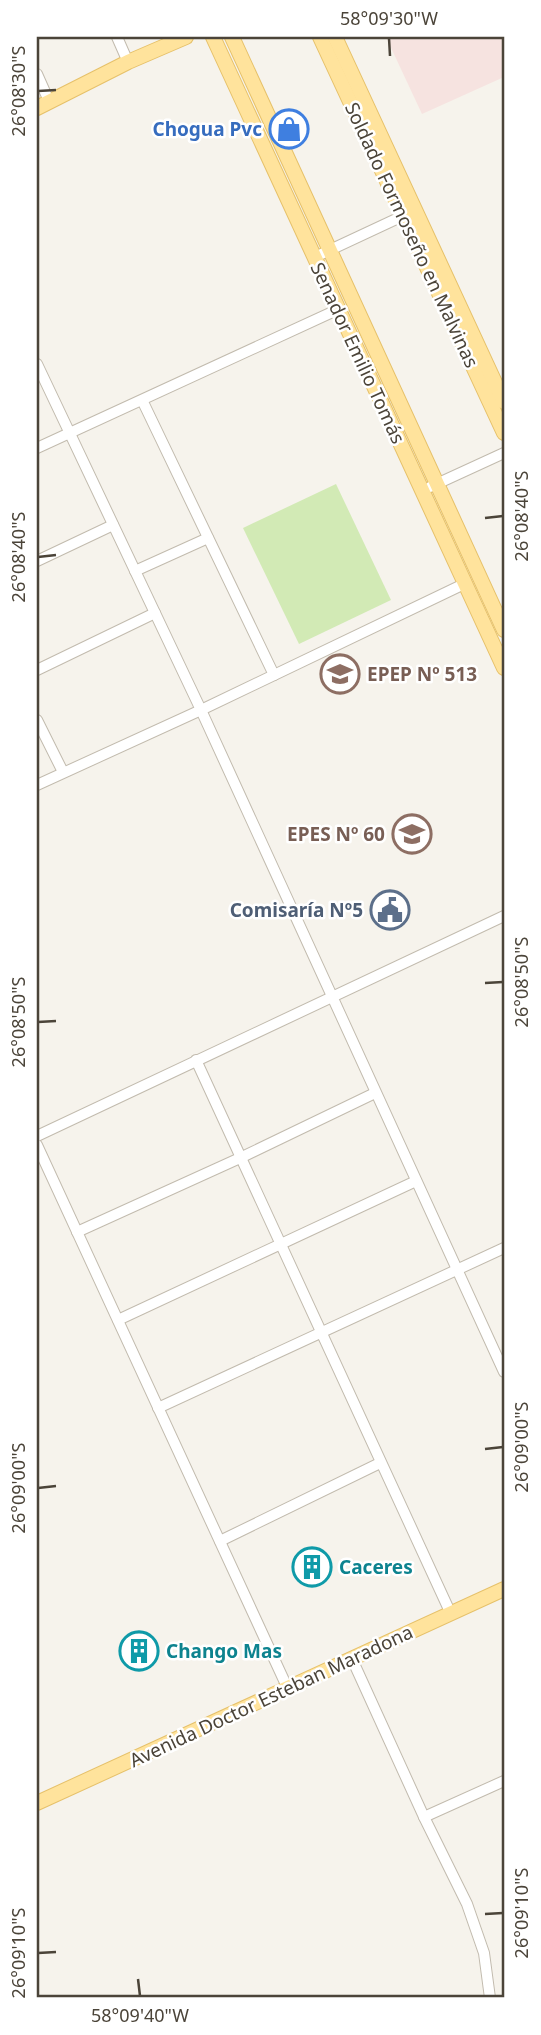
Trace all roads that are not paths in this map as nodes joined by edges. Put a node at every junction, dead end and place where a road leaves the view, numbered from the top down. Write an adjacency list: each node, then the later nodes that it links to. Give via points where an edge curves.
1 (117, 37): 9 (street)
2 (175, 37): 8 (main road)
3 (186, 37): 8 (main road)
4 (214, 37): 14 (main road, Senador Emilio Tomás)
5 (232, 37): 13 (main road, Senador Emilio Tomás)
6 (320, 37): 12 (main road, Soldado Formoseño en Malvinas)
7 (335, 37): 12 (main road, Soldado Formoseño en Malvinas)
8 (157, 48): 9 (main road)
9 (128, 62): 11 (main road)
10 (37, 74): 11 (street)
11 (43, 104)
12 (409, 213): 13 (street); 18 (main road, Soldado Formoseño en Malvinas); 19 (main road, Soldado Formoseño en Malvinas)
13 (328, 250): 14 (street); 23 (main road, Senador Emilio Tomás)
14 (314, 257): 15 (main road, Senador Emilio Tomás)
15 (339, 309): 17 (street); 24 (main road, Senador Emilio Tomás)
16 (37, 364): 20 (street)
17 (143, 401): 20 (street); 26 (street)
18 (504, 401)
19 (504, 433)
20 (69, 434): 21 (street); 25 (street)
21 (37, 449)
22 (504, 453): 23 (street)
23 (436, 484): 24 (street); 31 (main road, Senador Emilio Tomás)
24 (421, 491): 29 (main road, Senador Emilio Tomás)
25 (113, 525): 27 (street); 28 (street)
26 (208, 538): 28 (street); 34 (street)
27 (37, 561)
28 (135, 571): 30 (street)
29 (464, 584): 32 (main road, Senador Emilio Tomás); 34 (street)
30 (155, 613): 33 (street); 35 (street)
31 (504, 630)
32 (504, 668)
33 (37, 670)
34 (274, 675): 35 (street)
35 (201, 710): 37 (street); 40 (street)
36 (37, 720): 37 (street)
37 (63, 772): 38 (street)
38 (37, 785)
39 (504, 916): 40 (street)
40 (332, 997): 41 (street); 42 (street)
41 (196, 1060): 43 (street); 45 (street)
42 (374, 1093): 45 (street); 46 (street)
43 (37, 1136)
44 (37, 1146): 47 (street)
45 (240, 1158): 47 (street); 48 (street)
46 (416, 1181): 48 (street); 50 (street)
47 (77, 1232): 51 (street)
48 (281, 1246): 51 (street); 52 (street)
49 (504, 1248): 50 (street)
50 (457, 1269): 52 (street); 53 (street)
51 (118, 1320): 54 (street)
52 (320, 1333): 54 (street); 55 (street)
53 (504, 1372)
54 (158, 1408): 56 (street)
55 (380, 1463): 56 (street); 58 (street)
56 (220, 1541): 60 (street)
57 (504, 1589): 58 (main road, Avenida Doctor Esteban Maradona)
58 (451, 1614): 59 (main road, Avenida Doctor Esteban Maradona)
59 (352, 1659): 60 (main road, Avenida Doctor Esteban Maradona); 63 (street)
60 (288, 1689): 62 (main road, Avenida Doctor Esteban Maradona)
61 (504, 1781): 63 (street)
62 (37, 1803)
63 (424, 1817): 64 (street, via 467,1904 484,1954)
64 (490, 1998)

